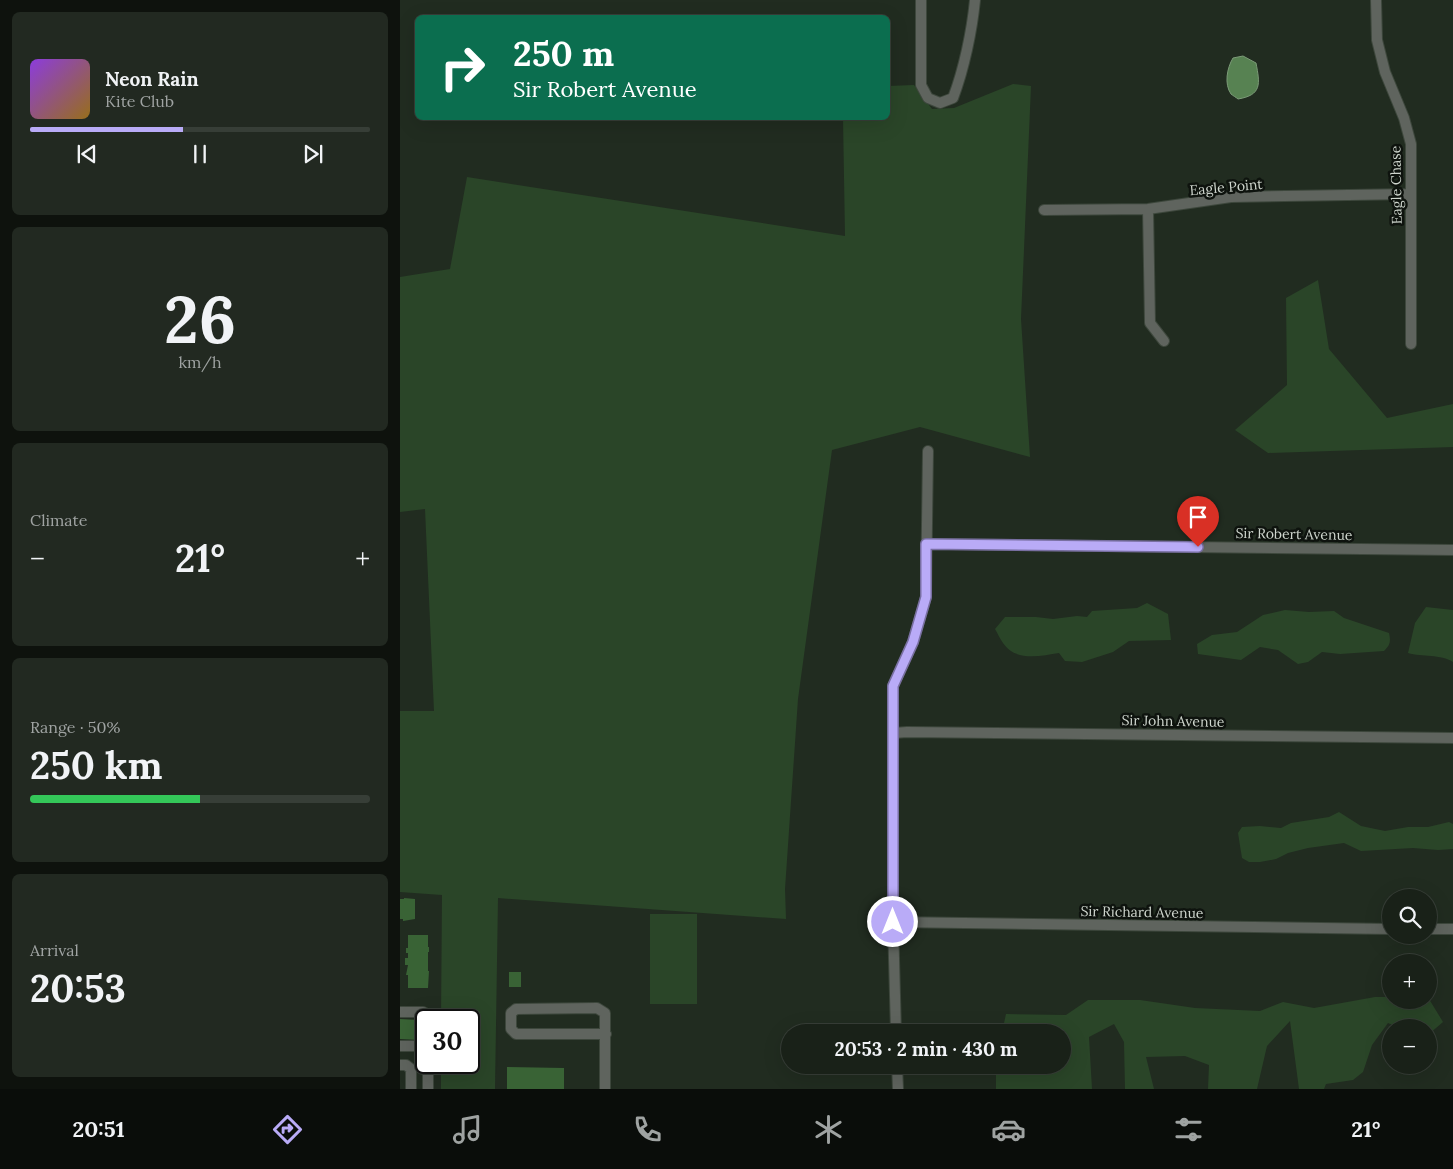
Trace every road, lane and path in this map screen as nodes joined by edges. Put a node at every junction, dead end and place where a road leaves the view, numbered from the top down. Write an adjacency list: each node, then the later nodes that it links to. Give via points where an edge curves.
1 (922, 0): 2 (street, via 921,85 928,98 940,102 953,98 959,82)
2 (975, 0)
3 (1376, 0): 4 (street, Eagle Chase, via 1377,40 1411,144)
4 (1411, 194): 5 (street, Eagle Point, via 1232,198); 8 (street, Eagle Chase)
5 (1148, 209): 6 (street, Eagle Point); 7 (street, via 1150,323)
6 (1044, 210)
7 (1164, 341)
8 (1411, 344)
9 (928, 451): 10 (street)
10 (926, 544): 11 (street, Sir Robert Avenue); 12 (street, via 926,597 913,642 893,686)
11 (1453, 550)
12 (894, 733): 13 (street, Sir John Avenue); 14 (street)
13 (1453, 738)
14 (893, 922): 15 (street, Sir Richard Avenue); 20 (street)
15 (1382, 929)
16 (1437, 929): 17 (street)
17 (1453, 929)
18 (400, 1012): 19 (street)
19 (415, 1012)
20 (896, 1024)
21 (606, 1034): 21 (street, via 605,1012 597,1008 516,1009 511,1013 511,1028 516,1034); 29 (street)
22 (400, 1046): 23 (street)
23 (415, 1046)
24 (400, 1065): 27 (street, via 411,1069)
25 (428, 1074): 28 (street)
26 (897, 1074): 30 (street)
27 (411, 1089)
28 (428, 1089)
29 (605, 1089)
30 (898, 1089)

